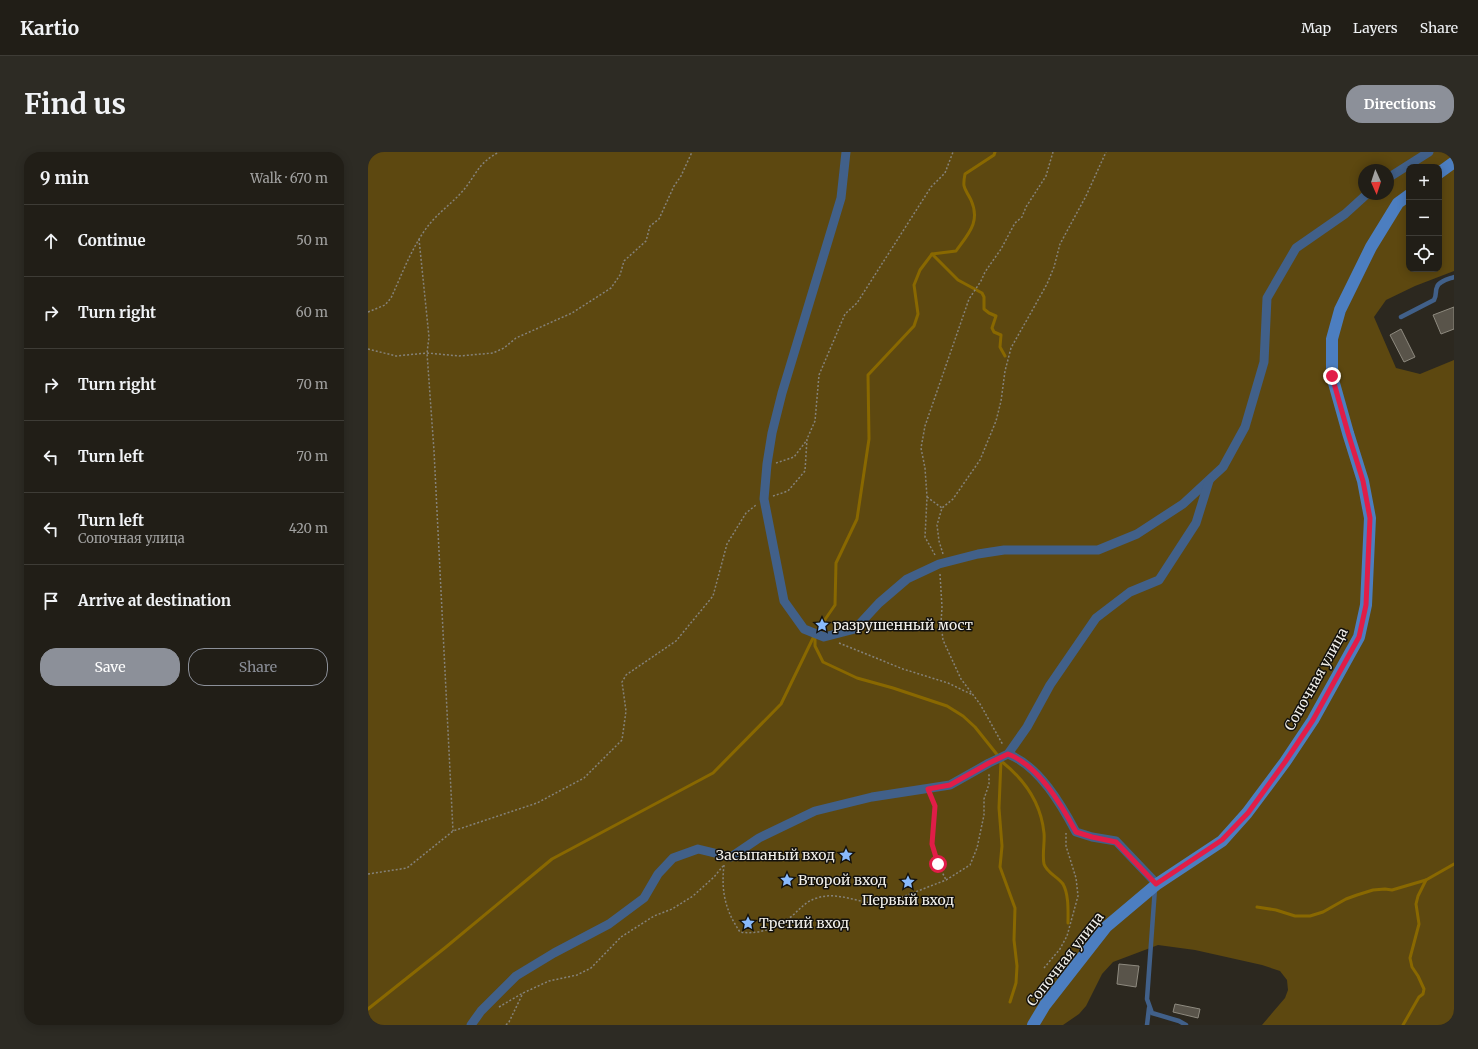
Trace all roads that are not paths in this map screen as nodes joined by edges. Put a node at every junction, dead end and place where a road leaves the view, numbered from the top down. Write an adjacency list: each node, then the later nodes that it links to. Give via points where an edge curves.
1 (846, 152): 10 (street, via 841,198 782,393 767,464 764,499 784,601 804,629 824,637 855,629 879,603 907,579 943,563 1004,550 1098,550 1138,534 1183,504)
2 (1429, 152): 5 (street)
3 (1454, 162): 4 (main road)
4 (1442, 171)
5 (1394, 174)
6 (1406, 197): 12 (main road, Сопочная улица, via 1398,204 1371,247 1340,310 1332,340 1332,376 1363,481 1370,518 1366,605 1359,637 1313,720 1248,813 1222,840)
7 (1360, 200): 10 (street, via 1345,214 1296,248 1267,298 1264,362 1245,427 1223,467)
8 (1454, 277): 9 (lane, via 1439,284 1434,300)
9 (1401, 317)
10 (1210, 480): 11 (street, via 1196,523 1159,580 1130,592 1096,618 1050,684 1027,727)
11 (1008, 754): 12 (street, via 1024,762 1051,790 1076,832 1116,842); 14 (street, via 950,785 872,796 815,811 759,838 731,857 698,849 673,858 658,874 644,898 609,924 516,976 481,1011)
12 (1156, 884): 13 (lane, via 1147,998); 15 (main road, Сопочная улица, via 1106,927 1045,1005)
13 (1149, 1007): 16 (lane); 17 (lane, via 1152,1013)
14 (471, 1025)
15 (1033, 1025)
16 (1147, 1025)
17 (1186, 1025)

